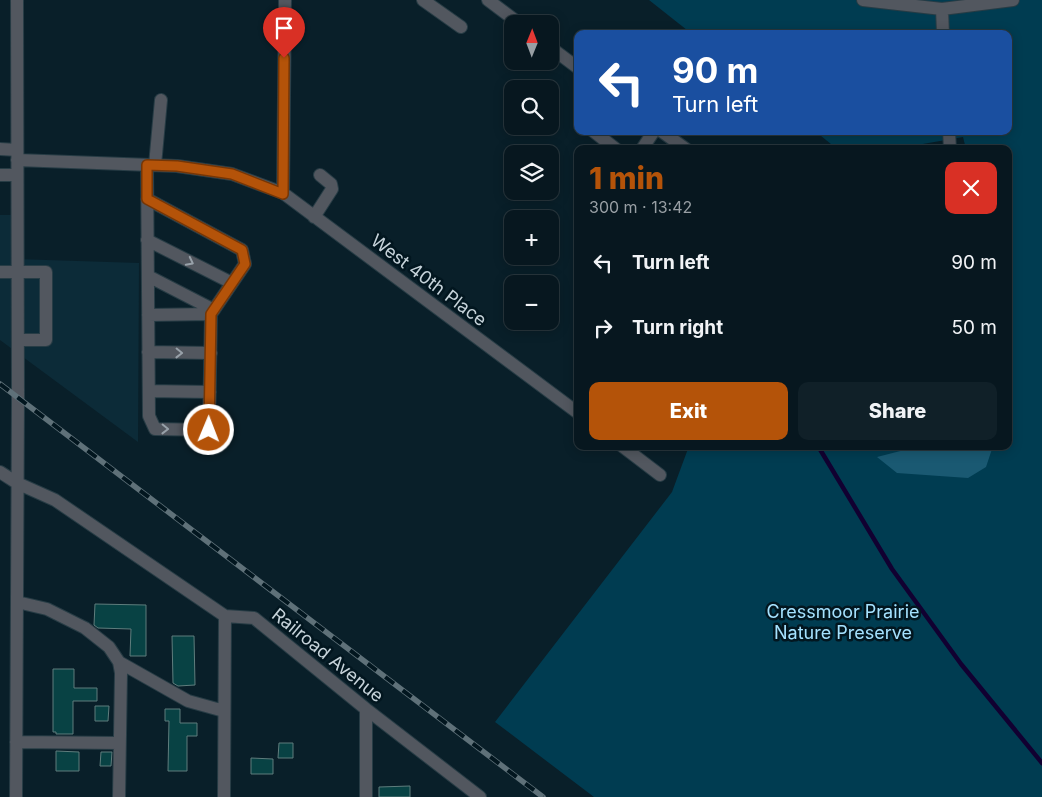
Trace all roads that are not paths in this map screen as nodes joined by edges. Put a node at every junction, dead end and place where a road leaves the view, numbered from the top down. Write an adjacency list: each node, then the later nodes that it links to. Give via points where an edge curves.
1 (17, 0): 19 (street)
2 (285, 0): 24 (street)
3 (422, 0): 9 (street)
4 (488, 0): 8 (street)
5 (863, 0): 7 (street)
6 (1013, 0): 7 (street)
7 (942, 9): 10 (street)
8 (508, 15)
9 (461, 27)
10 (943, 30)
11 (559, 54): 12 (street)
12 (574, 65)
13 (161, 100): 20 (street)
14 (598, 135): 16 (street)
15 (667, 135): 17 (street)
16 (611, 145)
17 (680, 145)
18 (0, 150): 19 (street, West 40th Place)
19 (17, 155): 20 (street, West 40th Place); 23 (street)
20 (151, 165): 24 (street, West 40th Place, via 232,174); 25 (street)
21 (320, 174): 26 (street, via 332,189)
22 (0, 175): 23 (street)
23 (17, 175): 29 (street)
24 (283, 194): 26 (street, West 40th Place)
25 (147, 199): 27 (street); 31 (street, via 242,250 245,264)
26 (314, 216): 39 (street, West 40th Place)
27 (147, 240): 30 (street); 31 (street, one-way to 31)
28 (0, 272): 29 (street)
29 (18, 272): 34 (street); 34 (street, via 46,272 46,340)
30 (148, 276): 32 (street); 33 (street)
31 (232, 283): 32 (street)
32 (213, 312): 33 (street); 36 (street)
33 (148, 314): 35 (street)
34 (18, 340): 43 (street)
35 (148, 352): 36 (street, one-way to 36); 37 (street)
36 (210, 353): 38 (street)
37 (149, 391): 38 (street); 38 (street, one-way to 38, via 149,416 155,429 200,430 209,430)
38 (210, 392)
39 (574, 410)
40 (627, 450): 42 (street)
41 (0, 472): 43 (street)
42 (660, 475)
43 (17, 483): 44 (street); 45 (street, via 55,500)
44 (17, 602): 46 (street, via 47,609 85,628 109,647); 49 (street)
45 (225, 616): 47 (street, Railroad Avenue, via 254,618); 48 (street)
46 (119, 662): 48 (street, via 188,700); 50 (street)
47 (366, 709): 54 (street); 55 (street, Railroad Avenue)
48 (224, 711): 53 (street)
49 (16, 742): 50 (street); 51 (street)
50 (120, 744): 52 (street)
51 (16, 797)
52 (119, 797)
53 (224, 797)
54 (366, 797)
55 (480, 797)

